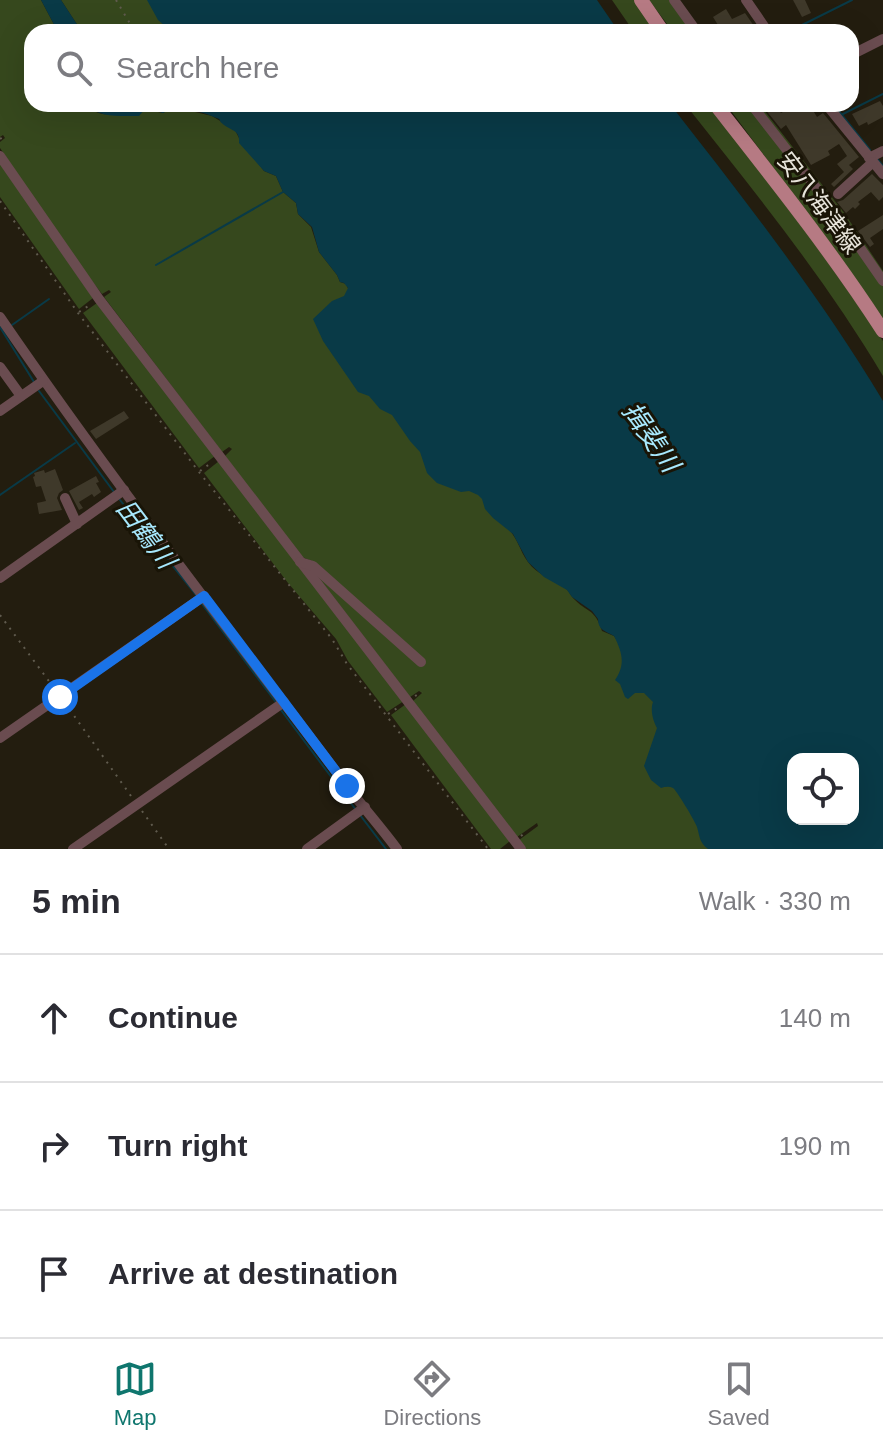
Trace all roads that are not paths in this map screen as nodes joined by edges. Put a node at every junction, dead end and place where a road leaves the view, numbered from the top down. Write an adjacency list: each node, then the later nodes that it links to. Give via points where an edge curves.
1 (641, 0): 4 (main road)
2 (674, 0): 5 (street)
3 (746, 0): 6 (street)
4 (658, 24)
5 (691, 24)
6 (762, 24)
7 (883, 39): 8 (street)
8 (859, 51)
9 (721, 112): 19 (main road, 安八海津線)
10 (757, 112): 17 (street)
11 (832, 112): 14 (street)
12 (883, 151): 14 (street)
13 (0, 156): 27 (street, via 91,289)
14 (871, 160): 15 (street); 16 (street)
15 (883, 174)
16 (838, 194)
17 (883, 281)
18 (0, 317): 21 (street)
19 (883, 331)
20 (0, 367): 22 (street)
21 (39, 384): 22 (street); 24 (street)
22 (21, 396): 23 (street)
23 (0, 411)
24 (120, 493): 26 (street); 29 (street)
25 (65, 498): 26 (street)
26 (77, 524): 28 (street)
27 (300, 562): 30 (street, via 313,566); 37 (street)
28 (0, 578)
29 (200, 599): 31 (street); 32 (street)
30 (421, 662)
31 (280, 705): 33 (street); 34 (street)
32 (0, 738)
33 (361, 810): 35 (street); 36 (street)
34 (73, 849)
35 (307, 849)
36 (397, 849)
37 (521, 849)

